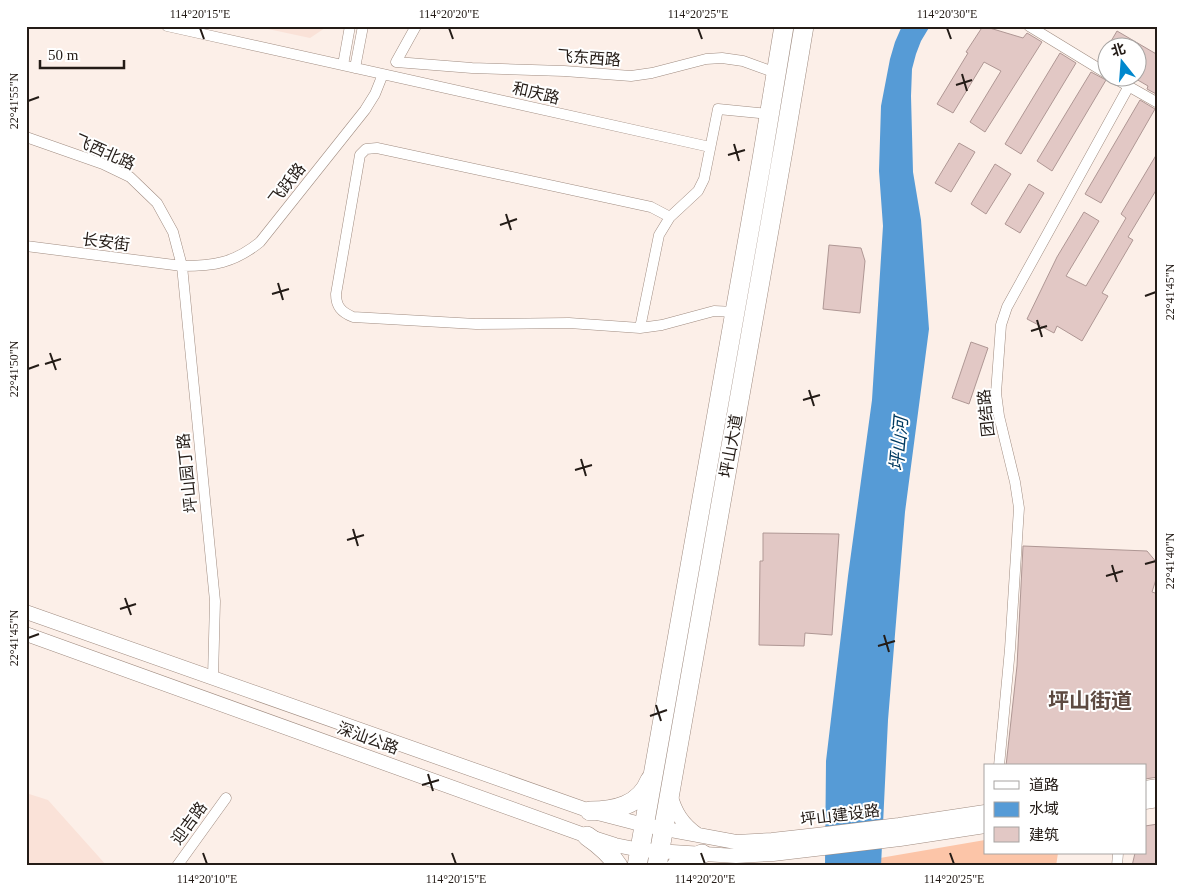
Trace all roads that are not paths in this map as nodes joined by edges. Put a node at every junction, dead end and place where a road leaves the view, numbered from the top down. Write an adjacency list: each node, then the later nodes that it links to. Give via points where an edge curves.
1 (167, 26): 8 (street, 和庆路)
2 (350, 26): 8 (street)
3 (363, 26): 10 (street)
4 (416, 26): 11 (street, 飞东西路, via 396,62 632,76 722,58 743,61)
5 (784, 26): 11 (highway, 坪山大道)
6 (804, 26): 29 (highway, 坪山大道)
7 (1029, 26): 9 (street)
8 (343, 65): 10 (street, 和庆路)
9 (1096, 67)
10 (355, 68): 12 (street, 和庆路)
11 (776, 73): 16 (highway, 坪山大道)
12 (383, 74): 18 (street, 和庆路); 21 (street, 飞跃路, via 365,110 260,242 246,254 229,261 207,266)
13 (1128, 88): 27 (street, 团结路, via 1007,307 1001,325 997,406 1018,508)
14 (1132, 88): 15 (street)
15 (1158, 103)
16 (770, 114): 18 (street, via 718,109); 22 (highway, 坪山大道)
17 (26, 137): 21 (street, 飞西北路, via 130,176 157,203 172,232)
18 (710, 147): 19 (street, via 704,179 698,191)
19 (670, 217): 23 (street, via 658,235); 23 (street, via 651,207 377,148 366,149 360,155 336,294 336,303 343,312 352,316 476,324 569,323)
20 (26, 246): 21 (street, 长安街)
21 (182, 266): 26 (street, 坪山园丁路, via 215,601)
22 (735, 312): 23 (street, via 714,311); 28 (highway, 坪山大道)
23 (640, 328)
24 (26, 612): 26 (main road, 深汕公路)
25 (26, 634): 38 (main road, 深汕公路)
26 (212, 678): 31 (main road, 深汕公路)
27 (999, 764)
28 (653, 772): 31 (highway, via 649,784 633,802 621,808); 33 (highway, 坪山大道)
29 (670, 792): 35 (highway, 坪山大道); 37 (main road, via 680,819)
30 (226, 798): 43 (street, 迎吉路)
31 (590, 811): 33 (main road, 深汕公路)
32 (984, 812): 36 (main road, 坪山建设路)
33 (644, 825): 35 (main road, 深汕公路); 41 (highway, 坪山大道)
34 (984, 826): 36 (main road, 坪山建设路)
35 (663, 829): 37 (main road, 深汕公路); 42 (highway, 坪山大道)
36 (900, 832): 39 (main road, 坪山建设路)
37 (698, 835): 39 (main road, 坪山建设路, via 736,842)
38 (587, 836): 41 (main road, 深汕公路, via 615,845); 44 (highway, via 602,846)
39 (817, 842): 40 (main road, 坪山建设路, via 736,856)
40 (702, 854): 42 (main road, 深汕公路); 45 (highway)
41 (638, 858): 42 (main road, 深汕公路)
42 (658, 858)
43 (177, 866)
44 (618, 866)
45 (676, 866)

